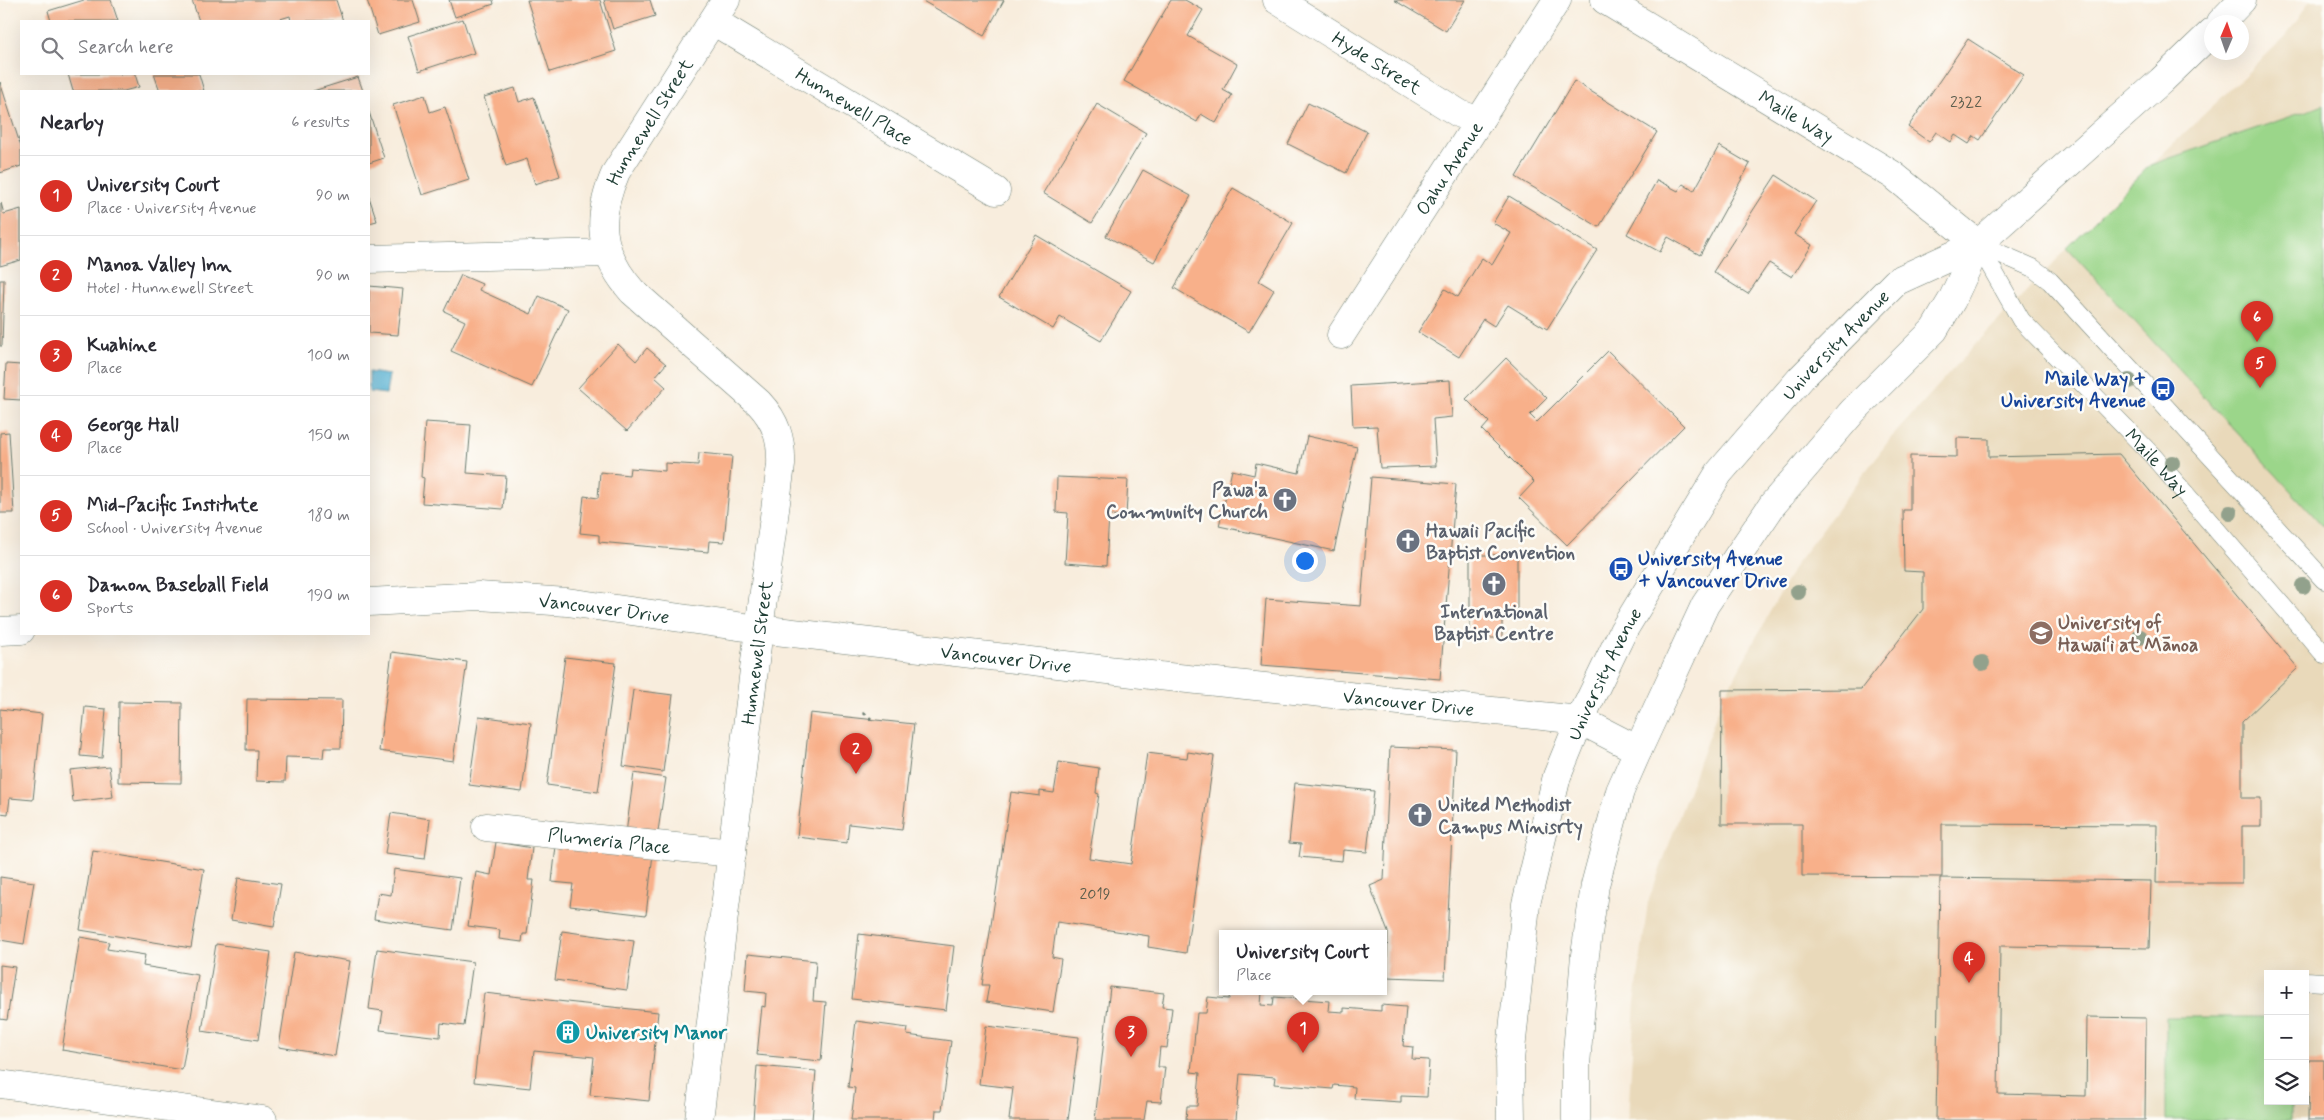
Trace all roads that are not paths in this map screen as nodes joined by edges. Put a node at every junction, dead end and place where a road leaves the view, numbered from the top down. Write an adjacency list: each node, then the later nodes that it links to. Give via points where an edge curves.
1 (1277, 0): 8 (street, Hyde Street, via 1460,114)
2 (1557, 0): 8 (street, Oahu Avenue)
3 (1605, 0): 10 (street, Maile Way, via 1893,175)
4 (2242, 0): 6 (street)
5 (719, 10): 9 (street, Hunnewell Place); 11 (street, Hunnewell Street, via 616,172 603,212)
6 (2228, 15)
7 (2204, 40): 10 (street, University Avenue)
8 (1479, 121): 13 (street, Oahu Avenue)
9 (996, 191)
10 (1978, 244): 14 (lane, Maile Way, via 2033,268 2050,281); 19 (lane, Maile Way, via 2021,320 2152,455); 20 (street, University Avenue, via 1897,281 1802,377 1719,472 1623,631); 21 (street, University Avenue, via 1934,330 1853,411 1773,504 1705,605)
11 (607, 254): 12 (street); 16 (street, Hunnewell Street, via 622,280 632,290 766,410 779,436 781,465)
12 (370, 259)
13 (1341, 335)
14 (2324, 580)
15 (370, 602): 16 (street, Vancouver Drive, via 488,596 566,602)
16 (758, 629): 20 (street, Vancouver Drive, via 1159,676); 23 (street, Hunnewell Street)
17 (20, 630): 18 (street)
18 (0, 631)
19 (2324, 654)
20 (1580, 720): 21 (street, Vancouver Drive); 29 (street, University Avenue, via 1558,776 1526,904 1510,1060)
21 (1638, 750): 30 (street, University Avenue, via 1620,791 1595,885 1576,1065)
22 (486, 827): 23 (street, Plumeria Place)
23 (732, 853): 28 (street, Hunnewell Street)
24 (2309, 981): 25 (lane)
25 (2324, 982)
26 (0, 1084): 27 (street)
27 (263, 1120)
28 (699, 1120)
29 (1511, 1120)
30 (1576, 1120)

